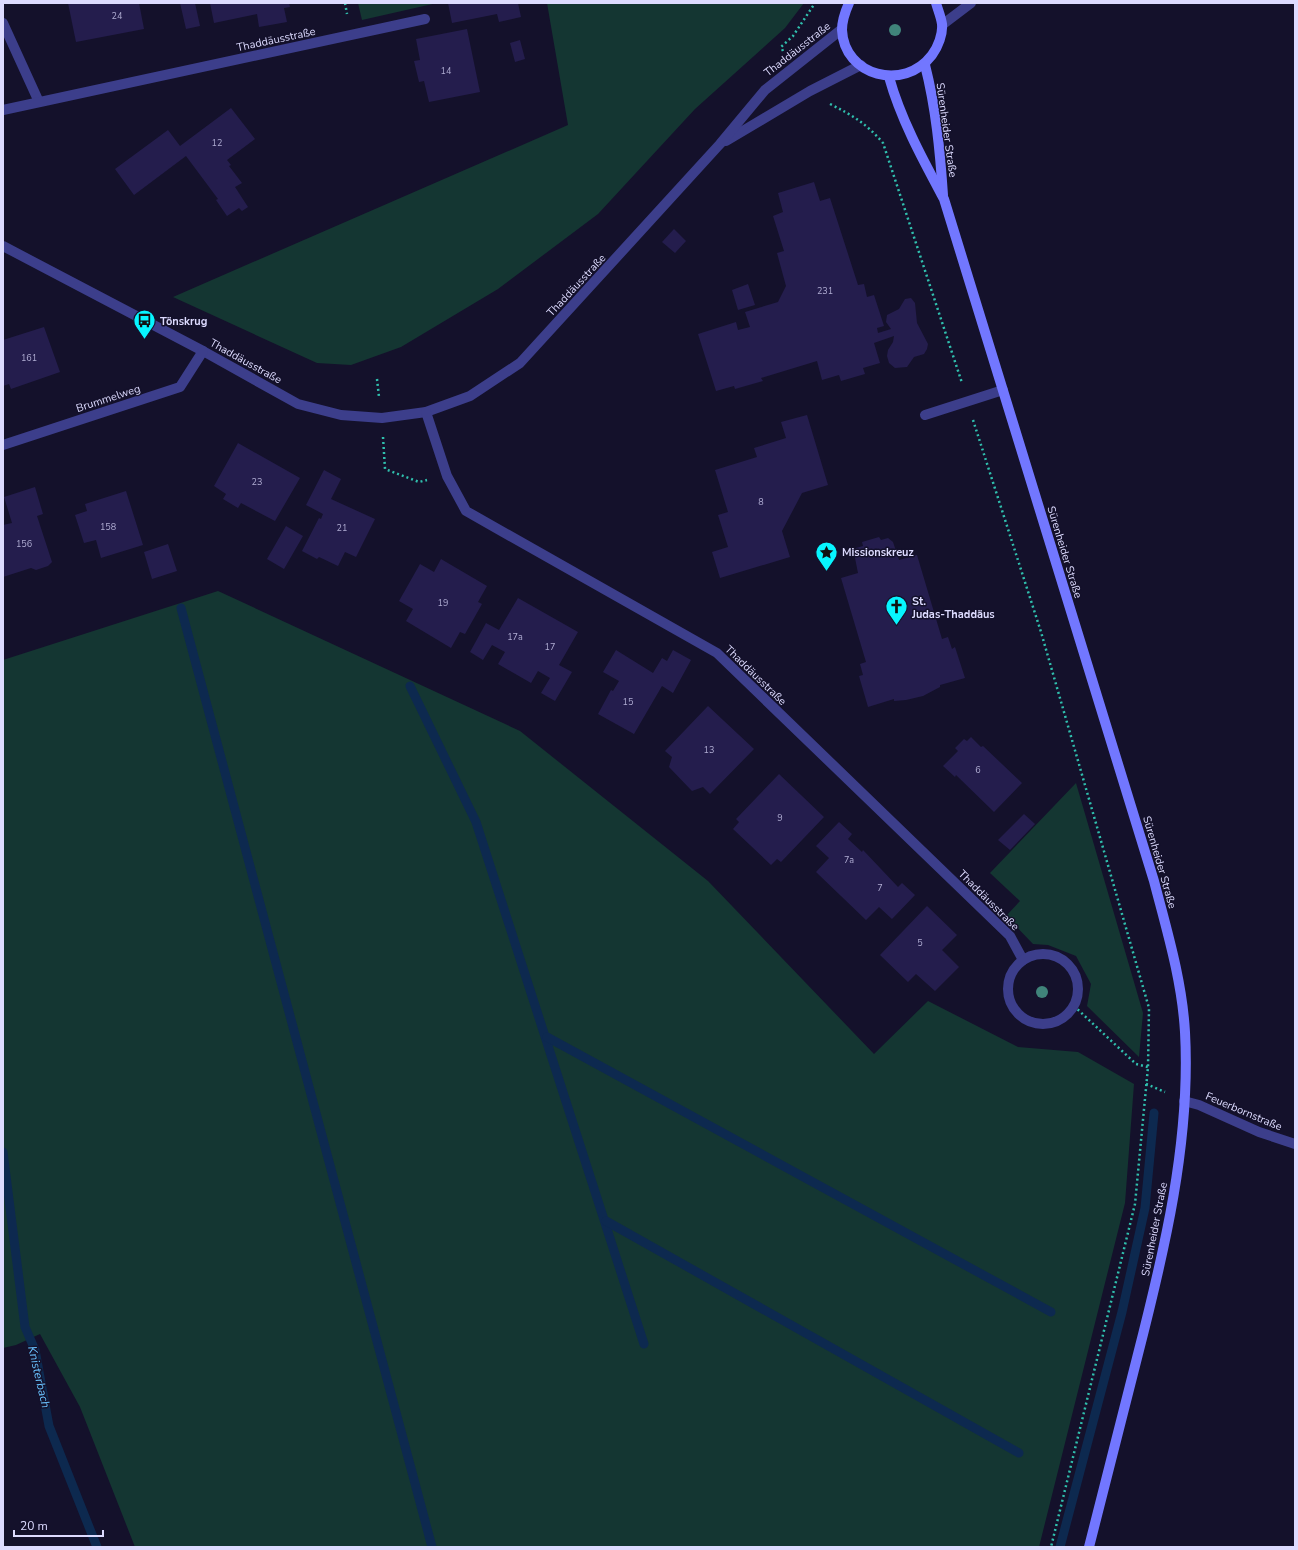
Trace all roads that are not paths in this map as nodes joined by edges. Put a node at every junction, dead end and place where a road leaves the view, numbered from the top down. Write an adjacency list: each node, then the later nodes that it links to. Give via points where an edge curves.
1 (849, 3): 7 (main road)
2 (936, 3): 6 (main road)
3 (972, 3): 6 (street)
4 (425, 19): 11 (street, Thaddäusstraße)
5 (3, 23): 11 (street)
6 (942, 25): 9 (main road, via 938,47)
7 (842, 29): 8 (main road, via 850,53); 13 (street, Thaddäusstraße, via 765,90)
8 (860, 65): 10 (main road, via 874,73); 13 (street, Thaddäusstraße)
9 (925, 65): 10 (main road, via 905,75); 14 (main road, Sürenheider Straße, via 940,150)
10 (889, 77): 14 (main road, Sürenheider Straße, via 916,145)
11 (39, 102): 12 (street, Thaddäusstraße)
12 (3, 110)
13 (720, 144): 18 (street, Thaddäusstraße, via 520,363 470,396)
14 (944, 199): 17 (main road, Sürenheider Straße)
15 (3, 246): 16 (street, Thaddäusstraße)
16 (203, 351): 18 (street, Thaddäusstraße, via 298,404 340,415 382,418); 20 (street, Brummelweg, via 180,387)
17 (1003, 390): 19 (street); 22 (main road, Sürenheider Straße, via 1154,881 1176,963 1185,1032)
18 (426, 412): 21 (street, Thaddäusstraße, via 447,476 466,511 716,653 1010,936)
19 (925, 416)
20 (3, 445)
21 (1023, 960): 21 (street, via 1034,955 1057,956 1074,972 1078,983 1078,995 1074,1006 1066,1016 1055,1023 1042,1025 1030,1022 1019,1016 1012,1005 1008,993 1009,980 1014,969)
22 (1184, 1100): 23 (street, Feuerbornstraße, via 1259,1132); 24 (main road, Sürenheider Straße, via 1173,1207 1147,1321)
23 (1295, 1144)
24 (1089, 1547)

